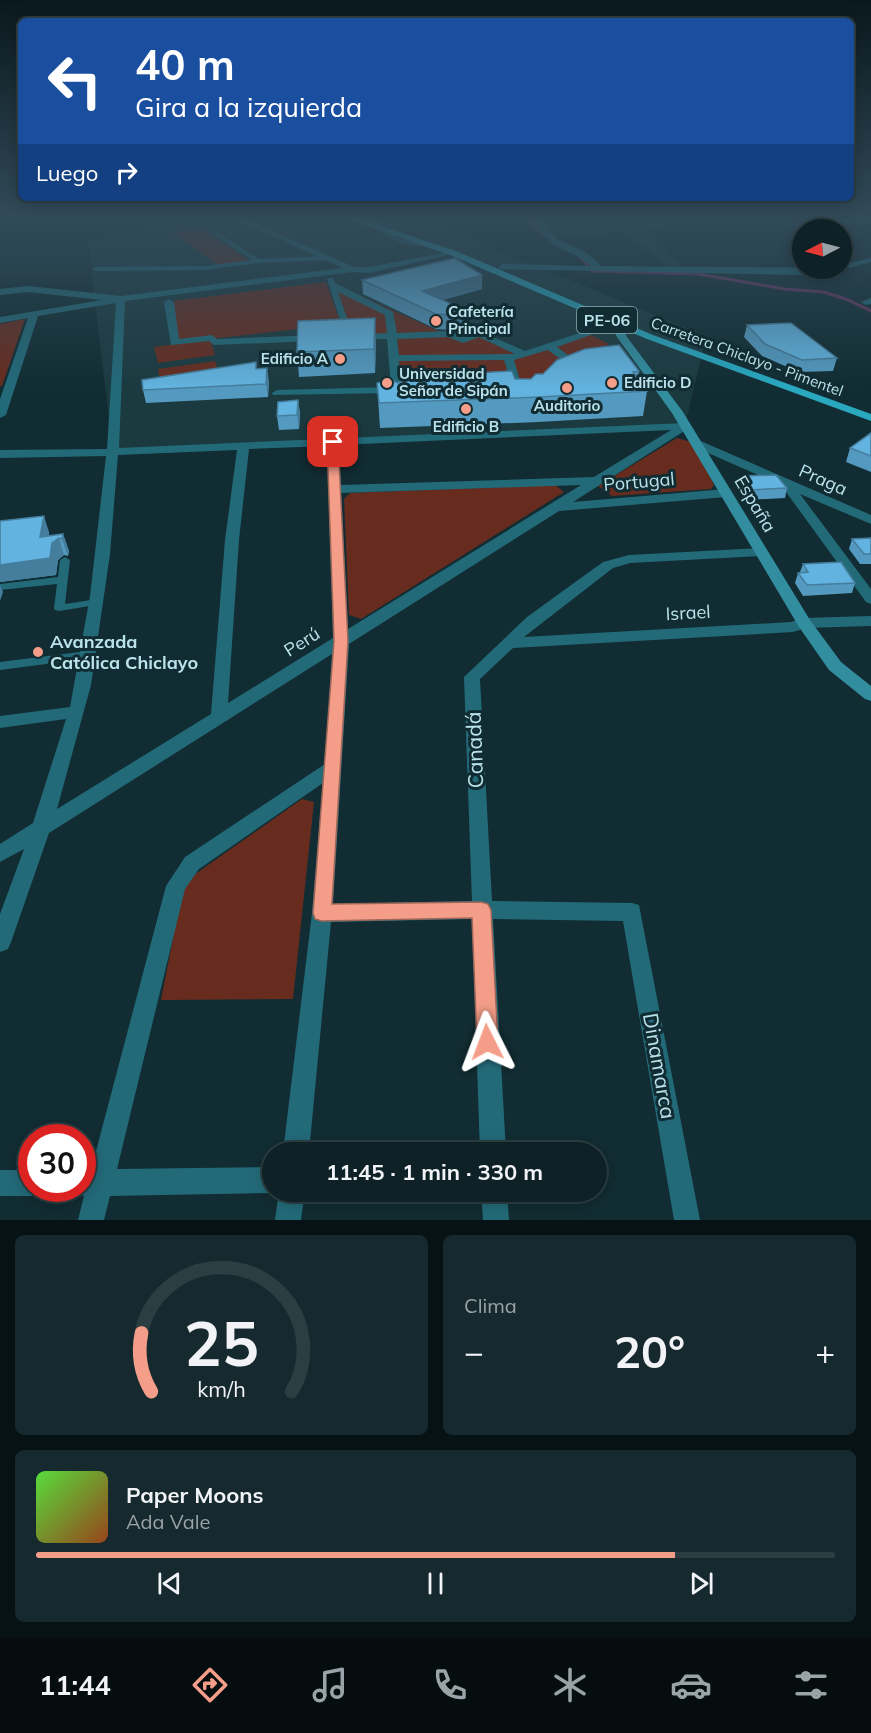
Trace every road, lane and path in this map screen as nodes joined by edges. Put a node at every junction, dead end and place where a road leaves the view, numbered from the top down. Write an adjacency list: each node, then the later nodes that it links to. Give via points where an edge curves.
1 (315, 274): 7 (street)
2 (501, 274): 11 (main road, Carretera Chiclayo - Pimentel / PE-06)
3 (520, 274): 24 (main road, Carretera Chiclayo - Pimentel / PE-06, via 659,332)
4 (0, 285): 5 (street)
5 (13, 290): 6 (street); 7 (street)
6 (0, 292)
7 (122, 299): 9 (street); 31 (street)
8 (170, 302): 15 (street, via 175,343 212,338 213,342)
9 (34, 313): 10 (street); 22 (street)
10 (0, 320)
11 (616, 324): 16 (street); 26 (main road, Carretera Chiclayo - Pimentel / PE-06); 27 (street, España)
12 (392, 335): 14 (street); 14 (street, via 390,314 331,283); 17 (street, via 449,334 464,340 480,334); 18 (street)
13 (338, 337): 14 (street)
14 (349, 337)
15 (327, 338)
16 (550, 347): 17 (street); 20 (street, via 580,369)
17 (526, 355): 19 (street)
18 (394, 358): 19 (street); 23 (street, via 399,391)
19 (508, 358): 21 (street)
20 (566, 373)
21 (515, 387)
22 (5, 389): 25 (street)
23 (277, 393)
24 (871, 409)
25 (0, 415)
26 (871, 418)
27 (685, 426): 28 (street); 29 (street, España); 33 (street, Perú)
28 (333, 442): 30 (street); 35 (street)
29 (696, 442): 34 (street, Praga); 36 (street, España)
30 (243, 446): 31 (street); 53 (street)
31 (113, 452): 32 (street); 44 (street)
32 (0, 454)
33 (598, 481): 35 (street); 37 (street, Perú)
34 (786, 483): 38 (street, Praga); 43 (street)
35 (334, 489): 47 (street)
36 (726, 493): 37 (street, Portugal); 39 (street, España)
37 (556, 507): 47 (street, Perú)
38 (871, 520)
39 (761, 552): 46 (street, España); 48 (street, Canadá, via 629,559 608,566)
40 (65, 560): 41 (lane)
41 (63, 580): 42 (lane); 44 (lane, via 59,608)
42 (0, 587)
43 (871, 599)
44 (98, 602): 49 (street)
45 (871, 621): 46 (street, Israel)
46 (804, 623): 48 (street, Israel, via 793,627); 51 (street, España, via 834,666)
47 (341, 641): 53 (street, Perú); 55 (street)
48 (507, 643): 58 (street, Canadá, via 472,677)
49 (88, 655): 50 (lane); 52 (street)
50 (0, 666)
51 (871, 695)
52 (76, 712): 54 (street); 56 (street)
53 (219, 717): 56 (street, Perú)
54 (0, 722)
55 (334, 767): 59 (street); 63 (street, via 192,863 176,886)
56 (43, 827): 57 (street, Perú); 60 (street)
57 (0, 854)
58 (481, 910): 59 (street); 62 (street, Canadá); 74 (street, Dinamarca, via 632,912)
59 (322, 913): 61 (street)
60 (0, 942)
61 (297, 1142)
62 (492, 1142)
63 (96, 1166)
64 (262, 1180): 67 (street)
65 (0, 1183): 66 (street)
66 (18, 1183)
67 (96, 1183)
68 (91, 1202): 71 (street)
69 (290, 1202): 72 (street)
70 (495, 1202): 73 (street)
71 (91, 1220)
72 (288, 1220)
73 (496, 1220)
74 (687, 1220)

